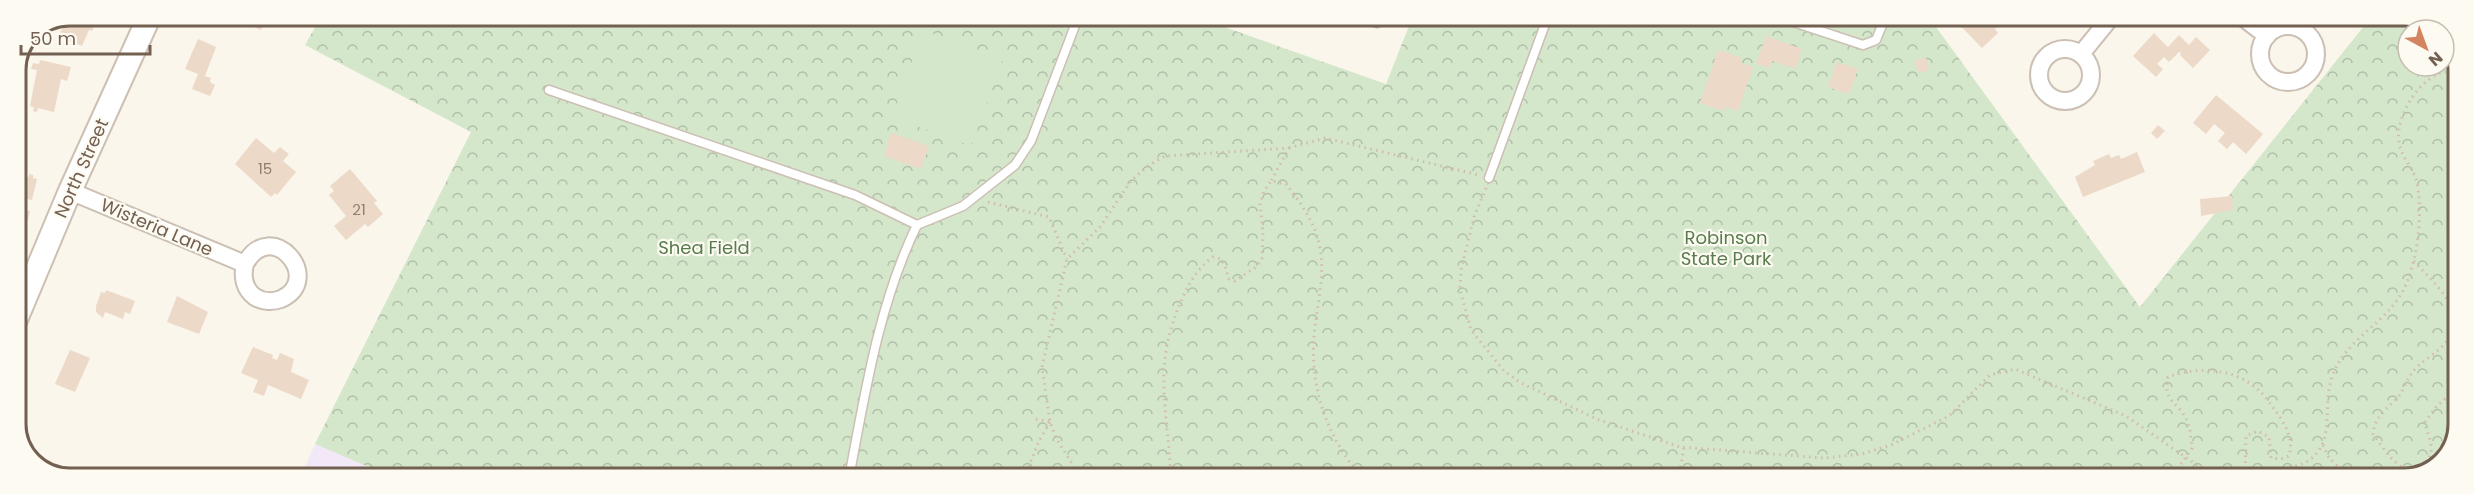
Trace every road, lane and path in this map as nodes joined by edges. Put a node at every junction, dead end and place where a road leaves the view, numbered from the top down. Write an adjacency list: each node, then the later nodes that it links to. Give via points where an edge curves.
1 (145, 26): 15 (main road, North Street)
2 (1075, 26): 16 (lane, via 1031,141 1015,165)
3 (1544, 26): 13 (lane)
4 (1805, 26): 5 (lane, via 1870,45)
5 (1882, 26)
6 (2104, 26): 9 (street)
7 (2254, 26): 8 (street)
8 (2267, 36)
9 (2080, 54)
10 (2448, 72): 19 (path, via 2425,82 2399,125 2399,143 2416,180 2419,199)
11 (549, 90): 17 (lane, via 855,195)
12 (1289, 148): 13 (path, via 1325,138); 14 (path); 18 (path, via 1165,156 1131,181 1100,227)
13 (1489, 178): 28 (path, via 1461,270 1460,290 1471,330 1503,371 1521,383 1599,420)
14 (1272, 181): 34 (path, via 1260,204 1264,246 1256,267 1235,281 1229,279 1221,259 1213,257 1195,274 1172,321 1162,393); 35 (path, via 1286,184 1313,225 1321,249 1314,380 1331,432)
15 (70, 191): 20 (street, Wisteria Lane); 21 (main road, North Street)
16 (972, 198): 17 (lane, via 963,206); 18 (path, via 1049,216)
17 (917, 225): 31 (lane, via 902,256 867,378)
18 (1067, 259): 26 (path, via 1042,367)
19 (2414, 261): 22 (path); 27 (path, via 2395,305 2348,350 2332,376)
20 (245, 264)
21 (26, 296)
22 (2448, 303)
23 (2448, 340): 42 (path, via 2412,372 2399,396 2374,424 2373,434)
24 (2448, 394): 30 (path, via 2425,422 2431,444)
25 (1036, 419): 26 (path)
26 (1050, 422): 32 (path); 33 (path)
27 (2323, 445): 40 (path, via 2308,462); 41 (path)
28 (1684, 447): 29 (path, via 1824,458 1862,454 1891,445 1948,416 1990,375 2014,369 2126,416); 36 (path)
29 (2184, 458): 37 (path); 38 (path); 39 (path, via 2192,448 2188,422 2165,389 2168,376 2209,369 2249,383 2265,396 2284,424 2292,447 2289,456 2271,458 2269,437 2258,431 2246,436)
30 (2426, 463)
31 (851, 468)
32 (1028, 468)
33 (1075, 468)
34 (1170, 468)
35 (1354, 468)
36 (1680, 468)
37 (2177, 468)
38 (2201, 468)
39 (2245, 468)
40 (2285, 468)
41 (2340, 468)
42 (2402, 468)

